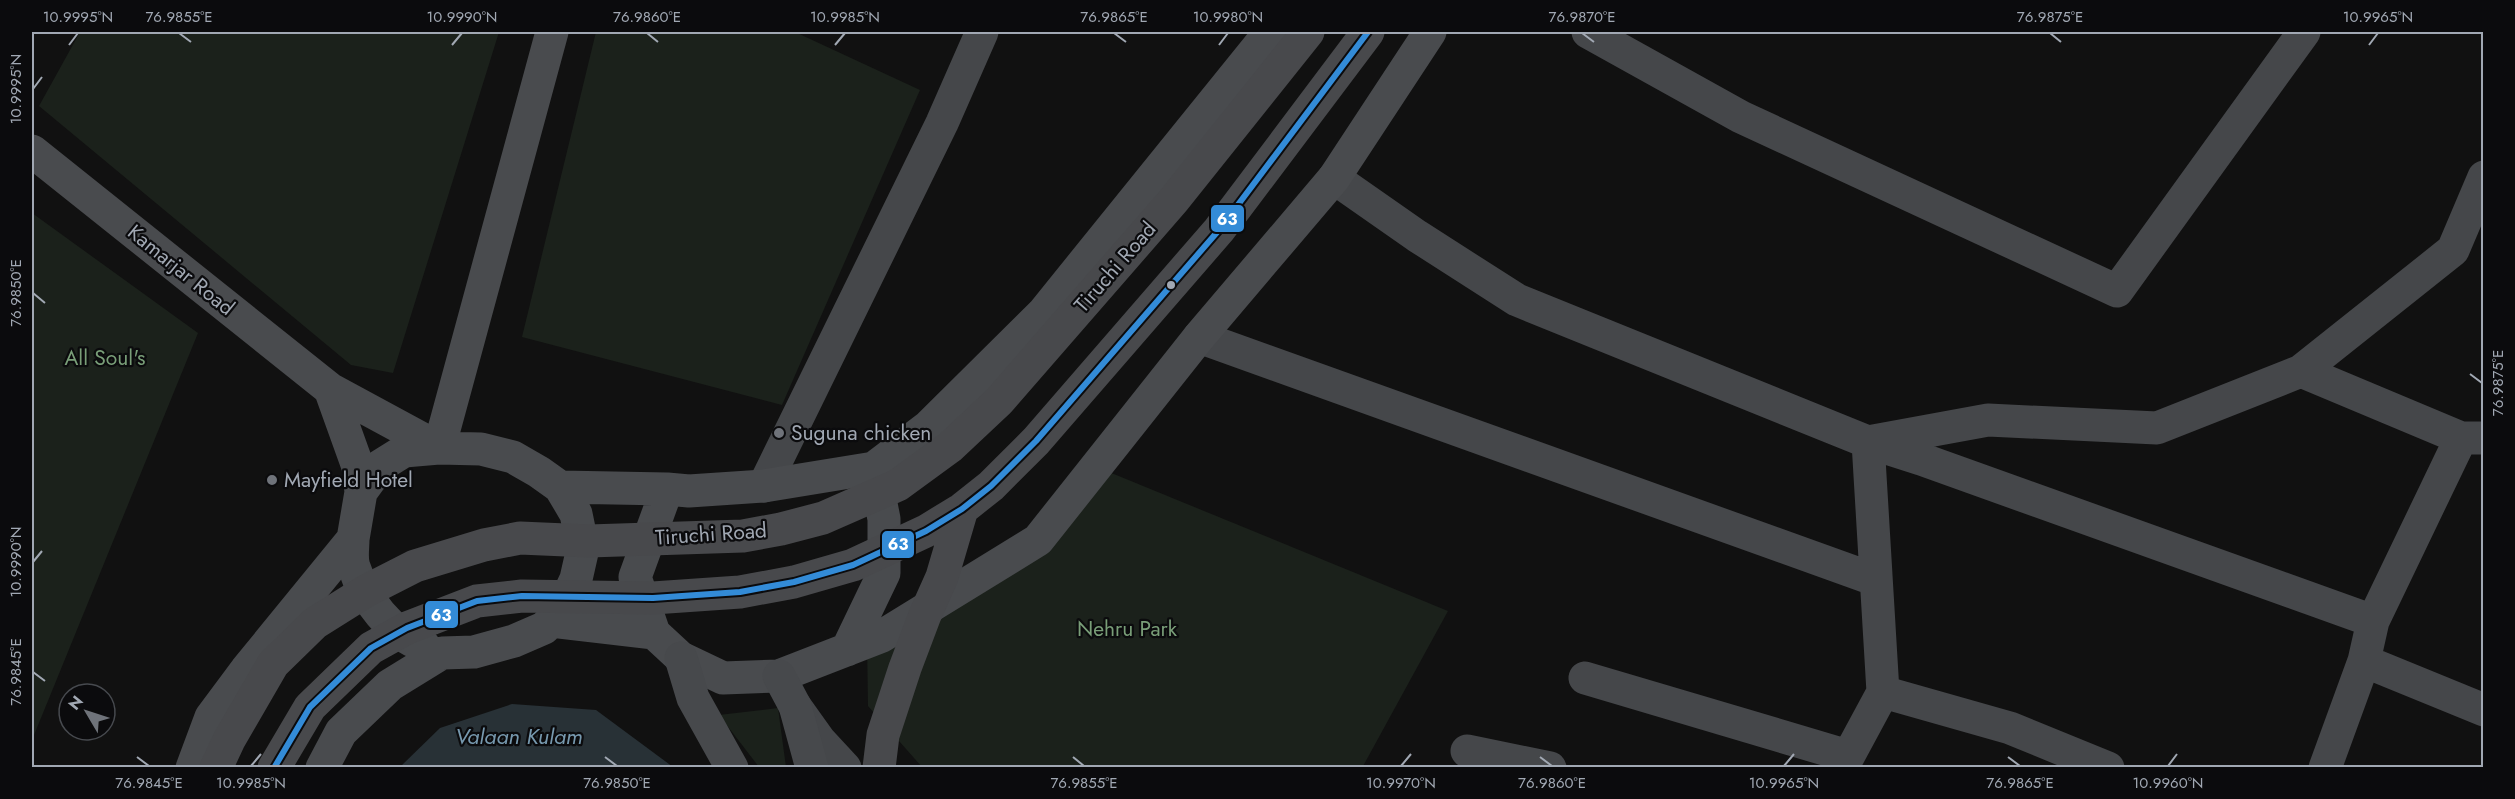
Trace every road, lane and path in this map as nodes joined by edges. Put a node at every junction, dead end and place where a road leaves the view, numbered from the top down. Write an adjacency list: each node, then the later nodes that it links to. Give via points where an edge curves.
1 (552, 32): 17 (street)
2 (982, 32): 19 (street, via 942,123)
3 (1270, 32): 18 (street, via 1043,313 928,427)
4 (1308, 32): 41 (highway, Tiruchi Road, bridge, via 1173,201 999,401 950,447 898,485 824,518 743,536 589,541 520,538 415,566 315,623 273,664)
5 (1368, 32): 23 (highway, bridge, via 1219,230 1036,441)
6 (1430, 32): 11 (street)
7 (1588, 32): 8 (street, via 1742,117 2117,291)
8 (2304, 32)
9 (32, 151): 14 (street, Kamarjar Road)
10 (2484, 177): 13 (street, via 2453,250)
11 (1334, 178): 12 (street); 16 (street, via 1517,300)
12 (1199, 337): 25 (street); 29 (street, via 1038,540 882,636)
13 (2301, 371): 15 (street); 16 (street, via 2157,428 1988,420)
14 (330, 389): 17 (street, Kamarjar Road); 22 (street, via 358,467)
15 (2472, 438): 27 (street)
16 (1868, 442): 25 (street); 27 (street)
17 (439, 448): 20 (street, via 481,449 513,457); 22 (street, via 404,451 380,466)
18 (874, 468): 19 (street); 29 (street, via 884,519 884,573)
19 (764, 486): 21 (street)
20 (560, 487): 21 (street); 26 (street, via 576,514 583,548 576,579 561,611)
21 (667, 489): 28 (street, via 635,577)
22 (361, 492): 24 (street)
23 (962, 509): 42 (highway, bridge, via 926,531 853,565 794,582 740,592 653,598 522,596 477,601 407,628 371,648 310,707); 47 (highway, bridge, via 942,577 905,668 884,735)
24 (353, 539): 30 (street, via 353,565 376,609 415,643); 40 (street, via 211,717)
25 (1876, 580): 35 (street)
26 (551, 621): 28 (street); 30 (street, via 514,641 474,652)
27 (2373, 621): 32 (street)
28 (654, 633): 31 (street)
29 (847, 650): 33 (street)
30 (442, 653): 43 (street, via 390,685 341,732)
31 (681, 658): 33 (street, via 723,678); 44 (main road, via 693,698)
32 (2364, 661): 37 (street); 50 (street)
33 (779, 676): 36 (main road)
34 (1585, 678): 39 (street)
35 (1883, 692): 39 (street); 49 (street, via 2010,728)
36 (795, 706): 45 (main road); 46 (street)
37 (2484, 710)
38 (1467, 752): 48 (street)
39 (1845, 762)
40 (192, 768)
41 (216, 768)
42 (274, 768)
43 (322, 768)
44 (732, 768)
45 (812, 768)
46 (845, 768)
47 (879, 768)
48 (1550, 768)
49 (2108, 768)
50 (2325, 768)

